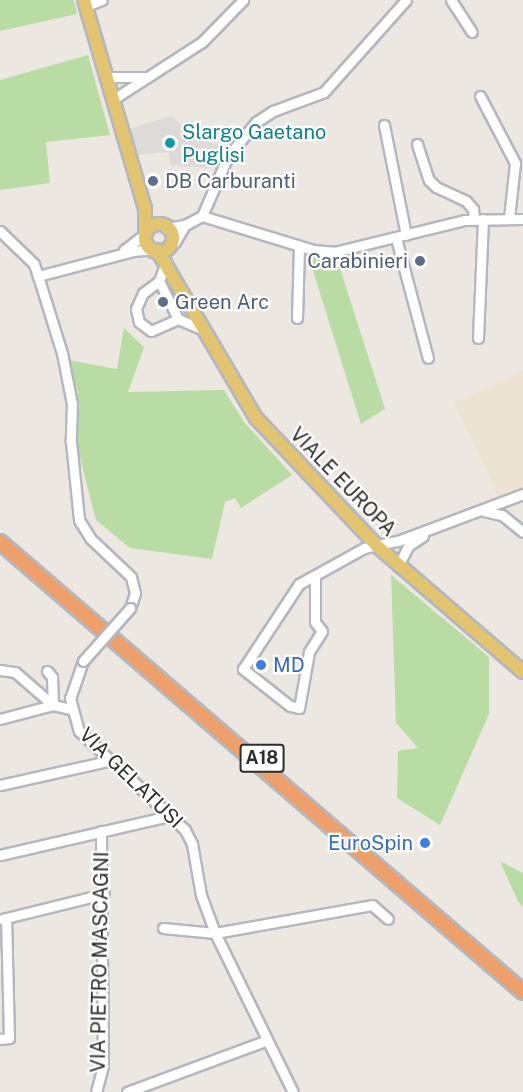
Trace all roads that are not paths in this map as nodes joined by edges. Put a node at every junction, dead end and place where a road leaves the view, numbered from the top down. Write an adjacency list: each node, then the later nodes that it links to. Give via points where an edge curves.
1 (102, 0): 5 (street)
2 (243, 0): 8 (street, via 202,42)
3 (406, 0): 14 (street, via 333,84 256,122 228,156)
4 (451, 0): 6 (street)
5 (85, 3): 7 (main road)
6 (472, 32)
7 (105, 77): 8 (street); 10 (main road)
8 (148, 77): 10 (street)
9 (480, 96): 15 (street, via 515,163)
10 (112, 100): 13 (main road)
11 (384, 125): 22 (street)
12 (417, 144): 16 (street, via 429,180 466,201)
13 (145, 208): 19 (main road); 21 (main road)
14 (202, 216): 18 (street); 25 (street)
15 (509, 218): 16 (street); 17 (street)
16 (479, 219): 22 (street); 35 (street)
17 (523, 219)
18 (185, 225): 19 (street); 24 (street)
19 (163, 227): 21 (main road, via 152,226); 24 (main road, via 173,234)
20 (0, 231): 29 (street, via 34,264)
21 (144, 234): 26 (main road, via 146,243); 27 (street)
22 (406, 235): 23 (street)
23 (396, 238): 25 (street, via 334,252); 36 (street)
24 (174, 244): 26 (main road, via 167,251); 31 (main road)
25 (299, 246): 32 (street)
26 (156, 249): 27 (street); 28 (main road)
27 (120, 254): 29 (street)
28 (166, 262): 30 (street); 31 (main road)
29 (38, 276): 53 (street, VIA GELATUSI, bridge, via 62,352 72,404 77,511 84,530 131,577 135,593 130,608 83,661 71,688)
30 (159, 281): 33 (street); 33 (street, via 143,293 136,309 139,322 151,331)
31 (180, 283): 34 (main road, VIALE EUROPA)
32 (297, 318)
33 (178, 320): 34 (street)
34 (204, 330): 45 (main road, VIALE EUROPA, via 256,418)
35 (478, 338)
36 (428, 358)
37 (523, 494): 38 (street)
38 (509, 500): 39 (street); 40 (street, via 508,513)
39 (482, 511): 40 (street, via 502,515); 41 (street)
40 (514, 524): 42 (street)
41 (438, 527): 45 (street); 47 (street, via 408,546)
42 (523, 532)
43 (0, 534): 65 (highway, A18)
44 (0, 542): 66 (highway)
45 (377, 546): 47 (main road, VIALE EUROPA); 48 (street, via 364,548)
46 (0, 551): 67 (highway, A18)
47 (398, 566): 51 (main road, VIALE EUROPA)
48 (315, 576): 48 (street, via 299,584 243,669 299,708 309,652 322,631 315,622)
49 (0, 670): 52 (street, via 15,672)
50 (51, 672): 52 (street)
51 (523, 672)
52 (53, 705): 53 (street); 54 (street)
53 (70, 709): 55 (street, VIA GELATUSI, via 79,731)
54 (0, 719)
55 (108, 761): 56 (street); 57 (street, VIA GELATUSI)
56 (0, 785)
57 (169, 816): 58 (street); 64 (street, VIA GELATUSI, via 185,830 192,844 201,895)
58 (101, 831): 59 (street); 60 (street, VIA PIETRO MASCAGNI)
59 (0, 855)
60 (104, 894): 61 (street); 70 (street, VIA PIETRO MASCAGNI, via 103,1066)
61 (3, 918): 68 (street, via 9,1038)
62 (388, 919): 64 (street, via 372,905)
63 (163, 928): 64 (street)
64 (215, 933): 69 (street, VIA GELATUSI)
65 (523, 983)
66 (523, 992)
67 (523, 999)
68 (0, 1039)
69 (266, 1041): 71 (street); 72 (street, VIA GELATUSI)
70 (96, 1092)
71 (127, 1092)
72 (293, 1092)

